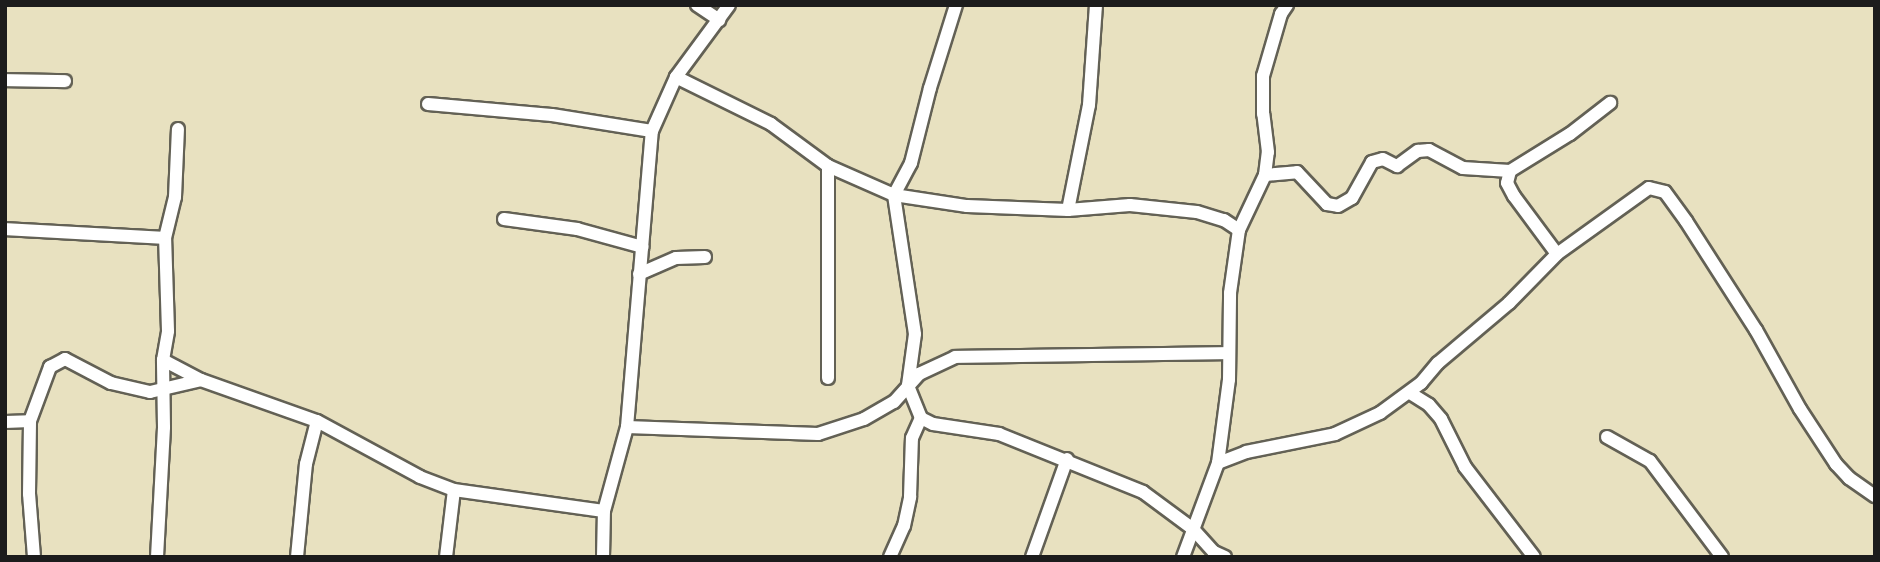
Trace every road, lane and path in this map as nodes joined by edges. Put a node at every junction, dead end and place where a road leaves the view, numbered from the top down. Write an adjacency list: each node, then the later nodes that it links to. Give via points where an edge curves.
1 (697, 5): 6 (street)
2 (729, 5): 6 (street)
3 (956, 5): 17 (street, via 911,163)
4 (1096, 5): 18 (street, via 1089,105)
5 (1287, 5): 16 (street, via 1263,76)
6 (719, 20): 7 (street)
7 (676, 77): 13 (street); 14 (street, via 771,124)
8 (5, 80): 9 (street)
9 (65, 81)
10 (1610, 103): 15 (street)
11 (428, 104): 13 (street, via 552,115)
12 (178, 129): 22 (street, via 175,197)
13 (653, 131): 23 (street)
14 (828, 166): 17 (street); 29 (street)
15 (1510, 171): 16 (street, via 1463,168 1429,150 1419,151 1397,166 1383,159 1372,162 1353,198 1338,206 1327,204 1297,172); 24 (street, via 1507,183 1514,197)
16 (1265, 175): 21 (street)
17 (894, 195): 18 (street, via 967,206); 31 (street, via 915,334)
18 (1069, 210): 21 (street, via 1130,205 1197,212)
19 (504, 219): 23 (street, via 577,229)
20 (5, 229): 22 (street)
21 (1239, 230): 27 (street, via 1230,293)
22 (165, 238): 28 (street, via 168,331)
23 (643, 247): 26 (street)
24 (1557, 254): 33 (street); 43 (street, via 1649,188 1665,192 1756,330 1836,464)
25 (705, 257): 26 (street, via 676,258)
26 (639, 274): 38 (street)
27 (1229, 353): 31 (street, via 955,357 919,373); 41 (street)
28 (163, 360): 30 (street); 32 (street)
29 (828, 377)
30 (201, 380): 32 (street); 36 (street)
31 (908, 385): 34 (street); 38 (street, via 894,402 864,419 818,434)
32 (165, 391): 35 (street, via 111,383 65,359 56,361); 47 (street)
33 (1410, 393): 41 (street, via 1335,434 1246,452); 55 (street, via 1441,419 1465,467)
34 (921, 418): 40 (street, via 999,434); 51 (street, via 912,438 904,526)
35 (30, 421): 37 (street); 46 (street)
36 (317, 421): 42 (street, via 420,477); 48 (street, via 306,464)
37 (5, 422)
38 (627, 427): 44 (street)
39 (1607, 437): 56 (street, via 1650,461)
40 (1067, 458): 45 (street, via 1143,492); 52 (street)
41 (1218, 463): 45 (street)
42 (454, 490): 44 (street); 49 (street)
43 (1875, 496)
44 (604, 511): 50 (street)
45 (1193, 529): 53 (street); 54 (street)
46 (34, 557)
47 (157, 557)
48 (297, 557)
49 (446, 557)
50 (603, 557)
51 (890, 557)
52 (1032, 557)
53 (1183, 557)
54 (1225, 557)
55 (1534, 557)
56 (1722, 557)

